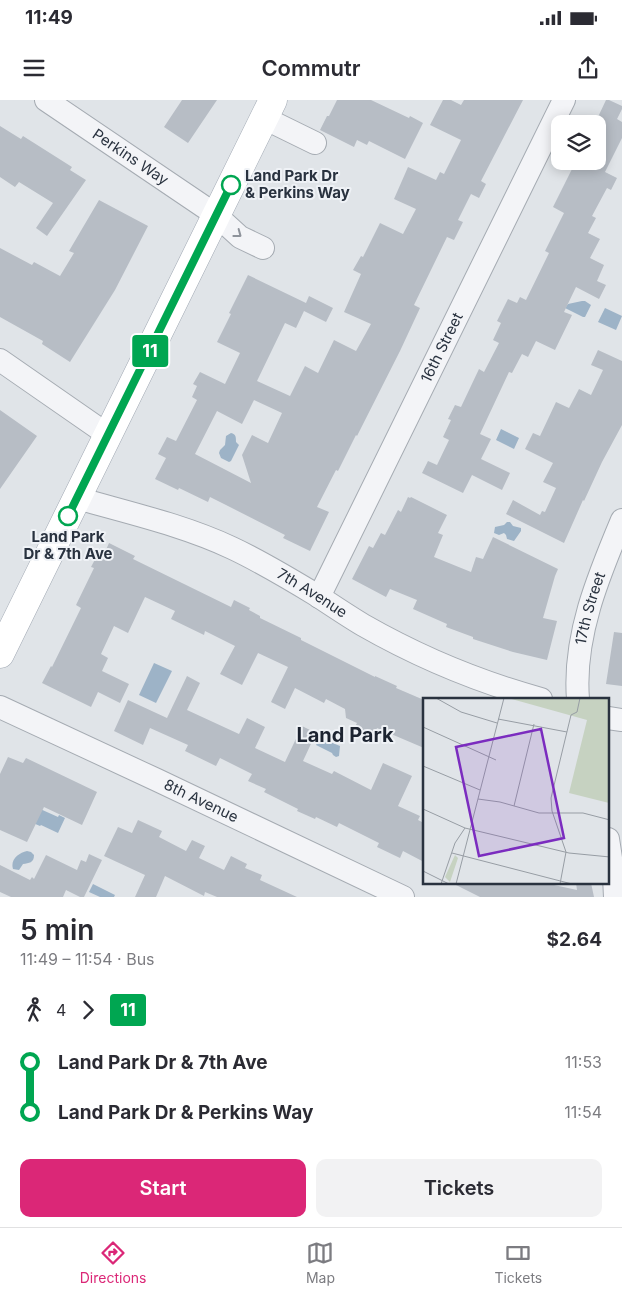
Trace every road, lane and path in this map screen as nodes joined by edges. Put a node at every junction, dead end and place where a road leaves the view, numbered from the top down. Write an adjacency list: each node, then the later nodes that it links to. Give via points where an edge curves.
1 (46, 100): 5 (street, Perkins Way)
2 (564, 100): 11 (street, 16th Street)
3 (269, 109): 4 (street); 5 (main road)
4 (315, 143)
5 (216, 215): 6 (street, Perkins Way, one-way to 6, via 240,237); 8 (main road)
6 (263, 248)
7 (0, 360): 8 (street)
8 (108, 435): 9 (main road)
9 (77, 498): 11 (street, 7th Avenue, via 207,537 261,562); 12 (main road)
10 (622, 520): 14 (street, 17th Street, via 592,594 584,626)
11 (319, 596): 13 (street, 7th Avenue, via 362,624 439,664)
12 (0, 654)
13 (536, 698)
14 (578, 698)
15 (0, 707): 17 (street, 8th Avenue)
16 (610, 852): 18 (street)
17 (403, 897)
18 (615, 897)

